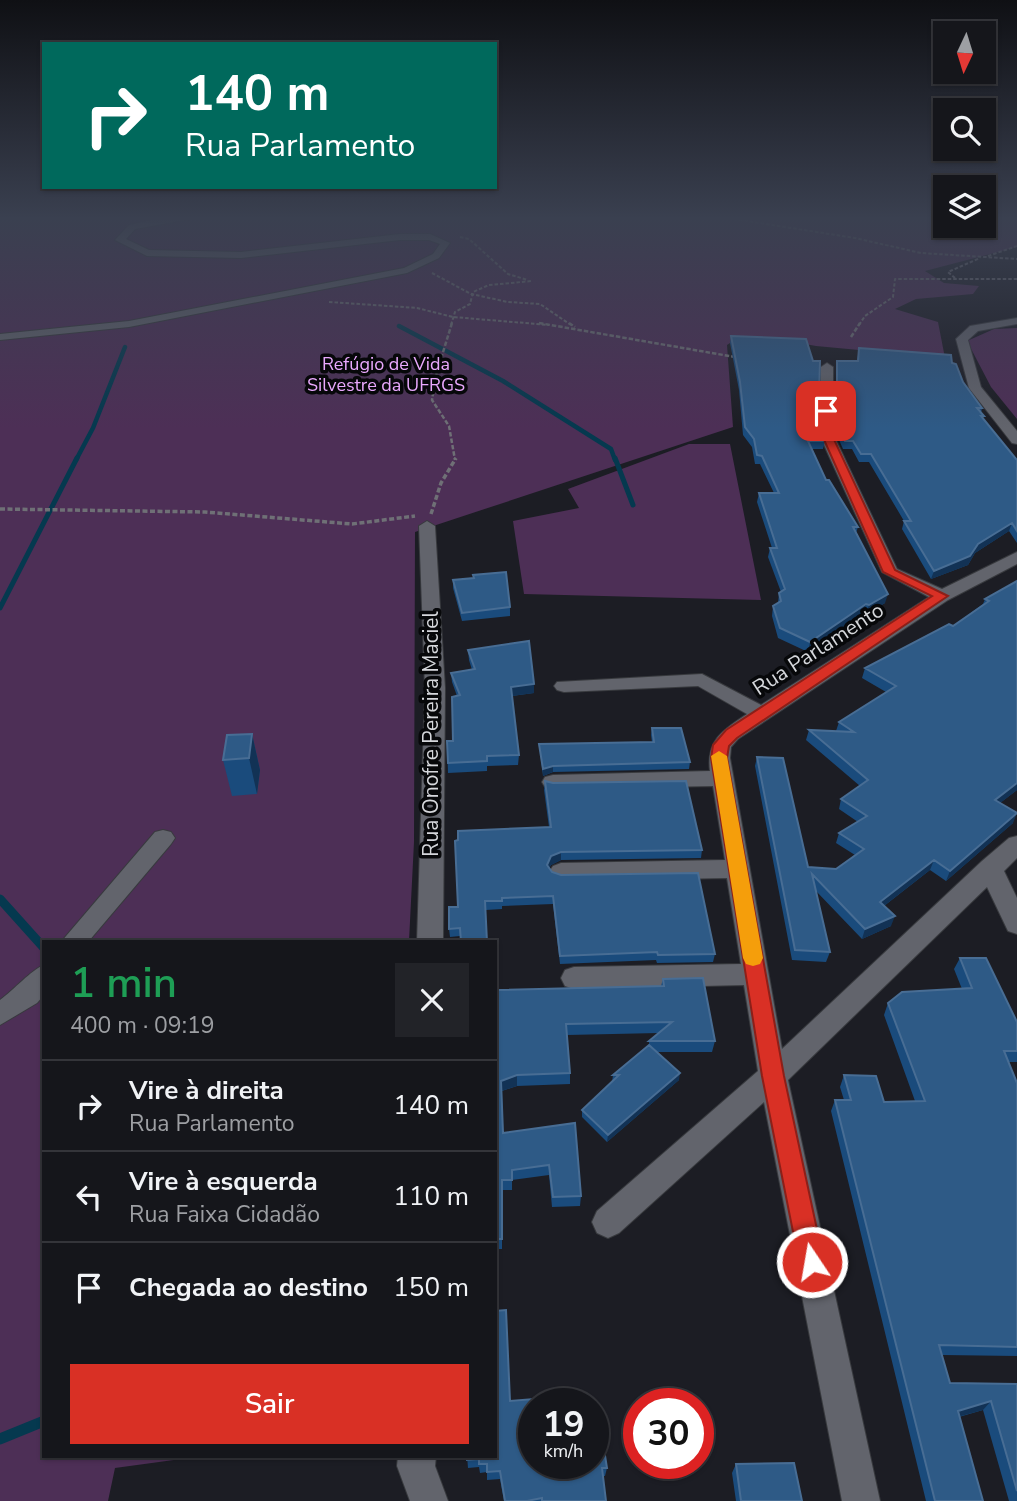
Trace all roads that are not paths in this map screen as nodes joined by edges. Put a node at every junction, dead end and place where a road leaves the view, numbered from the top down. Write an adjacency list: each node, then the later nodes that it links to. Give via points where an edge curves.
1 (314, 288): 3 (street, via 129,324)
2 (1017, 321): 5 (street, via 974,328 962,339 975,388)
3 (0, 337)
4 (827, 367): 8 (street, via 826,433 890,572)
5 (1017, 440)
6 (429, 520): 20 (street, Rua Onofre Pereira Maciel, via 435,688)
7 (1017, 557): 8 (street, Rua Parlamento)
8 (942, 596): 10 (street, Rua Parlamento)
9 (564, 685): 10 (street, via 702,680)
10 (761, 714): 11 (street, Rua Parlamento, via 721,745)
11 (723, 778): 12 (street); 16 (street)
12 (553, 782)
13 (163, 838): 19 (street)
14 (1017, 844): 15 (street)
15 (990, 867): 18 (street); 25 (street)
16 (738, 869): 17 (street); 21 (street)
17 (561, 872)
18 (1017, 924)
19 (75, 940)
20 (430, 940)
21 (756, 974): 23 (street); 25 (street)
22 (42, 978): 24 (street)
23 (573, 978)
24 (0, 1014)
25 (773, 1076): 26 (street); 29 (street)
26 (608, 1222)
27 (417, 1458): 28 (street)
28 (429, 1501)
29 (861, 1501)

